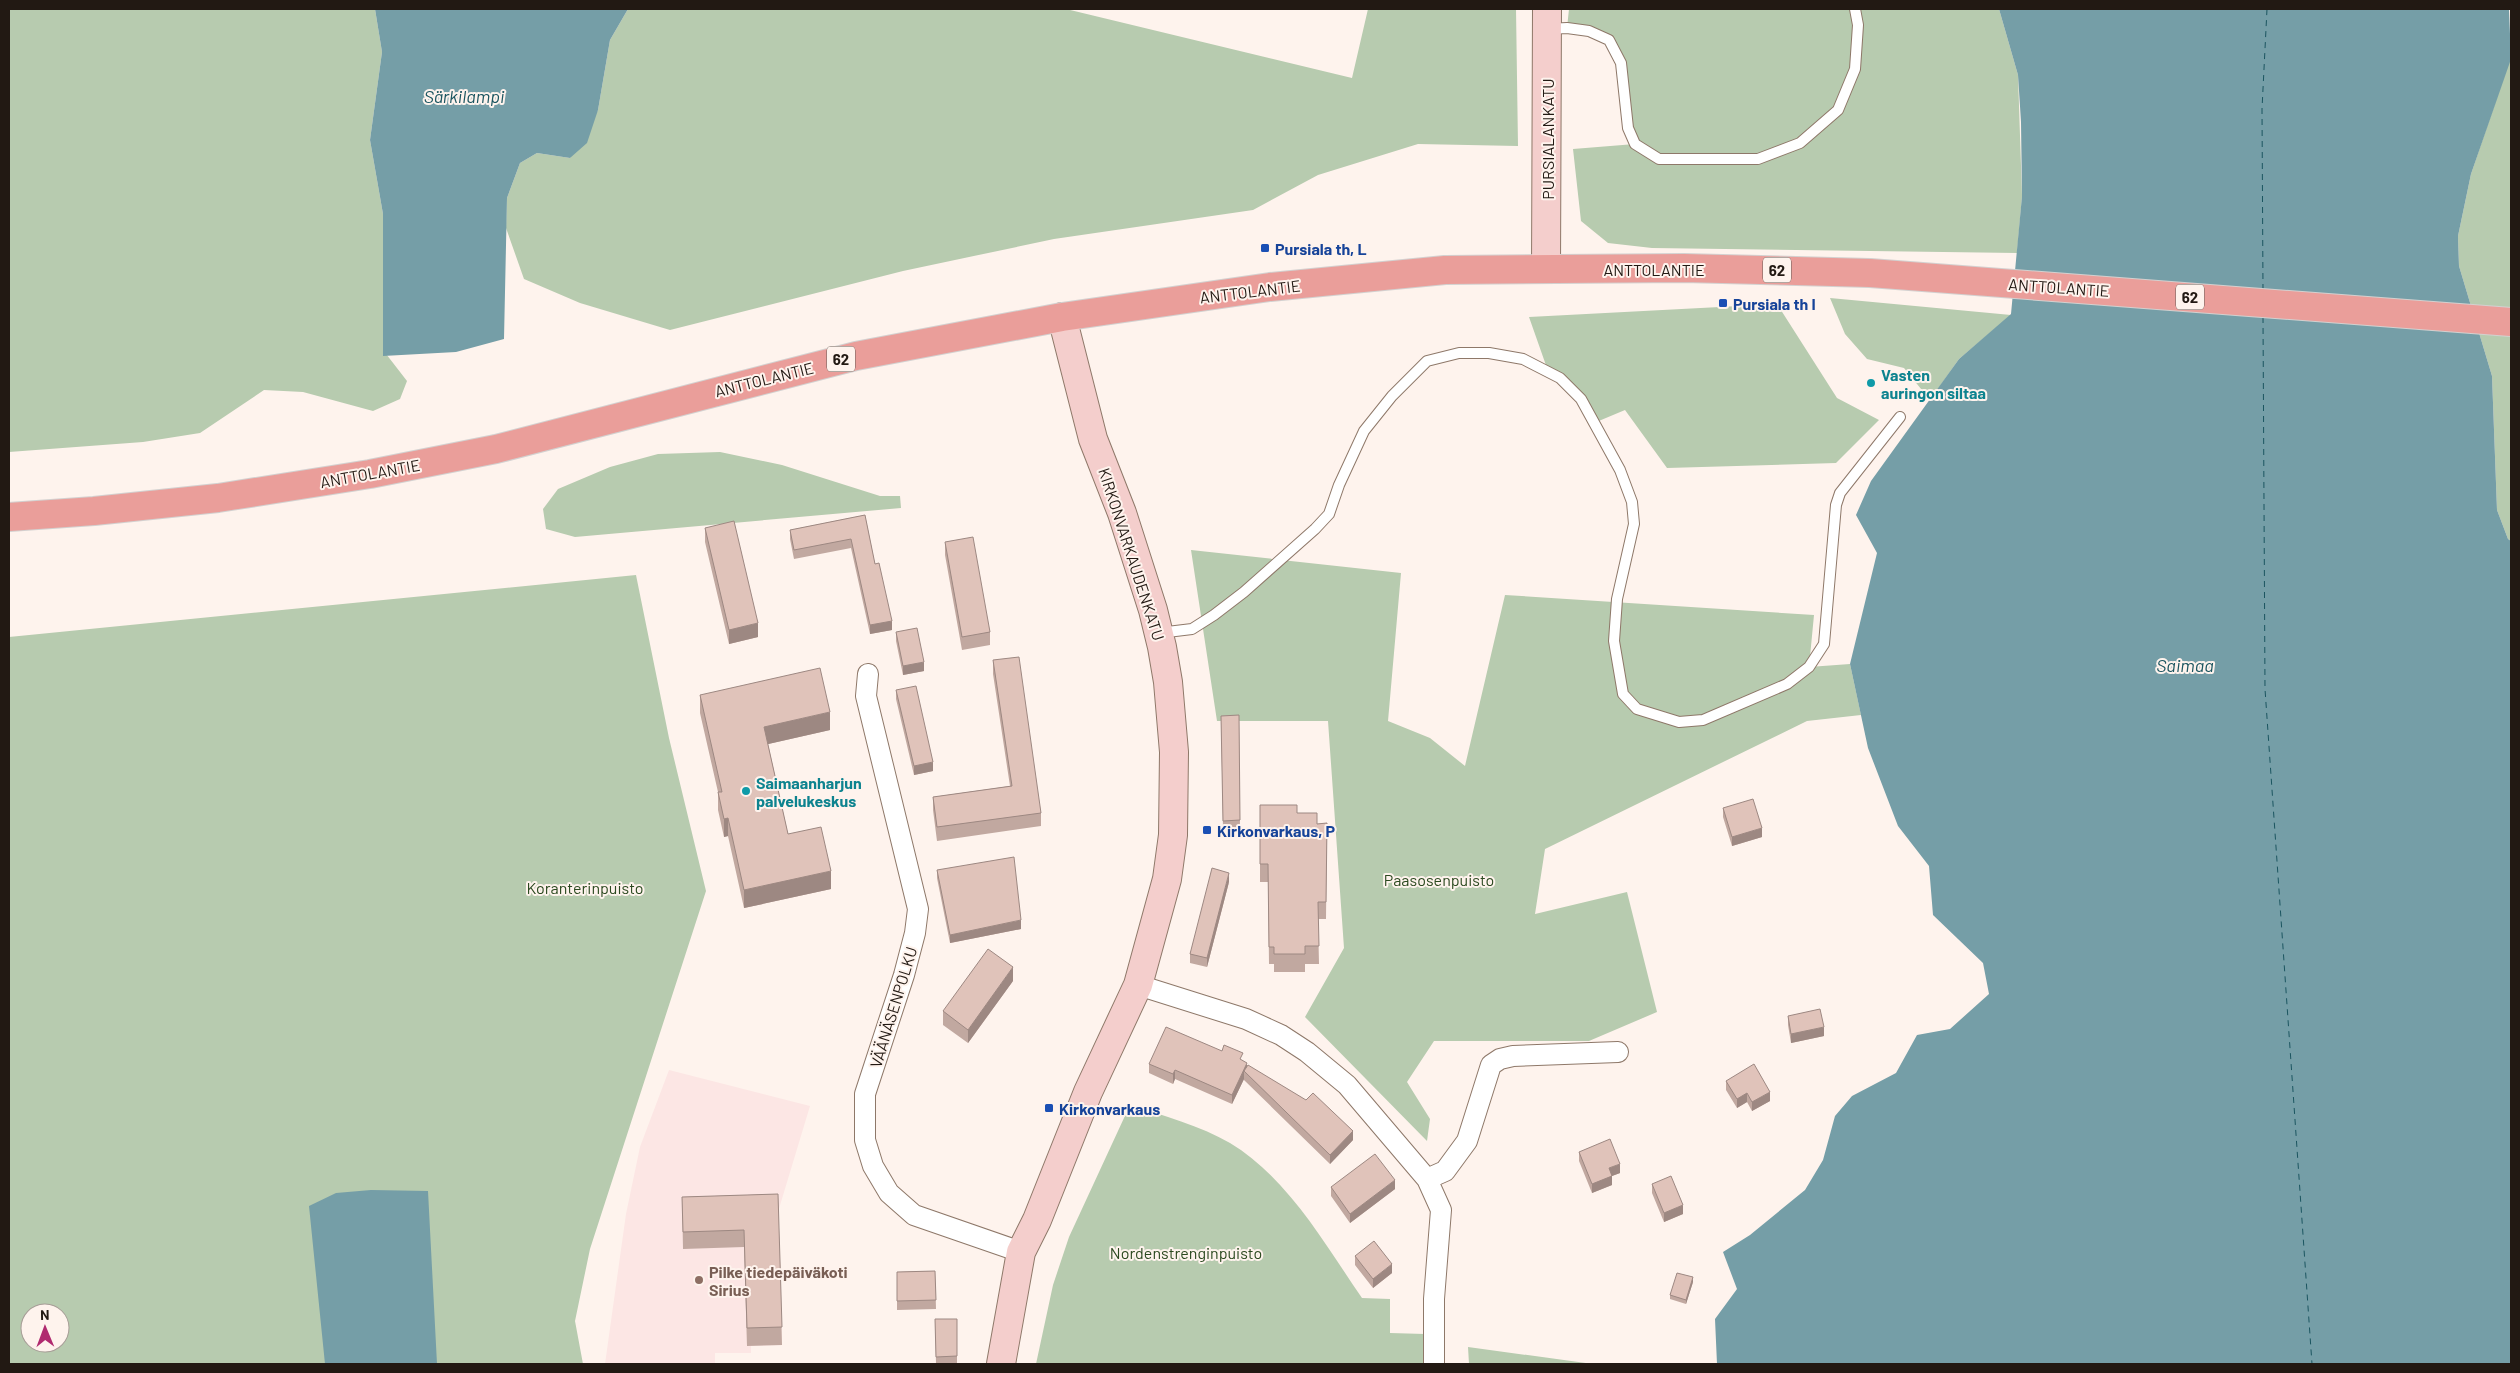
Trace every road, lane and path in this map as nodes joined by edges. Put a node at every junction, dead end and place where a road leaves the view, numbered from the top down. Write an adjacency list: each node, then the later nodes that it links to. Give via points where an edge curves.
1 (1855, 9): 2 (lane, via 1858,25 1855,69 1838,110 1800,143 1758,159 1659,160 1635,144 1628,128 1622,63 1609,40)
2 (1547, 19): 3 (street, PURSIALANKATU)
3 (1546, 269): 4 (main road, ANTTOLANTIE / 62, via 1445,270 1290,286); 5 (main road, ANTTOLANTIE / 62, via 1684,268 1870,273)
4 (1062, 317): 7 (main road, ANTTOLANTIE / 62, via 856,356 496,449 370,474 218,498); 8 (street, KIRKONVARKAUDENKATU, via 1093,438 1122,513)
5 (2511, 322)
6 (1900, 417): 8 (lane, via 1840,493 1836,505 1824,644 1809,667 1787,684 1703,720 1679,722 1654,715 1638,709 1623,694 1614,641 1617,599 1634,524 1632,502 1620,470 1581,399 1560,378 1524,359 1489,353 1459,353 1427,362 1392,396 1364,430 1342,476 1329,514 1315,529 1214,615 1192,629)
7 (9, 517)
8 (1158, 634): 10 (street, KIRKONVARKAUDENKATU, via 1168,682 1174,752 1173,835 1167,879)
9 (868, 674): 13 (street, VÄÄNÄSENPOLKU, via 866,696 918,909 904,975 865,1094 865,1140 873,1166 890,1193 914,1215)
10 (1138, 985): 12 (street, via 1282,1035 1347,1085); 13 (street, KIRKONVARKAUDENKATU)
11 (1618, 1052): 12 (street, via 1513,1056 1491,1065 1467,1141 1446,1171)
12 (1428, 1179): 15 (street, via 1441,1210 1434,1299)
13 (1021, 1252): 14 (street, KIRKONVARKAUDENKATU)
14 (1001, 1364)
15 (1434, 1364)

